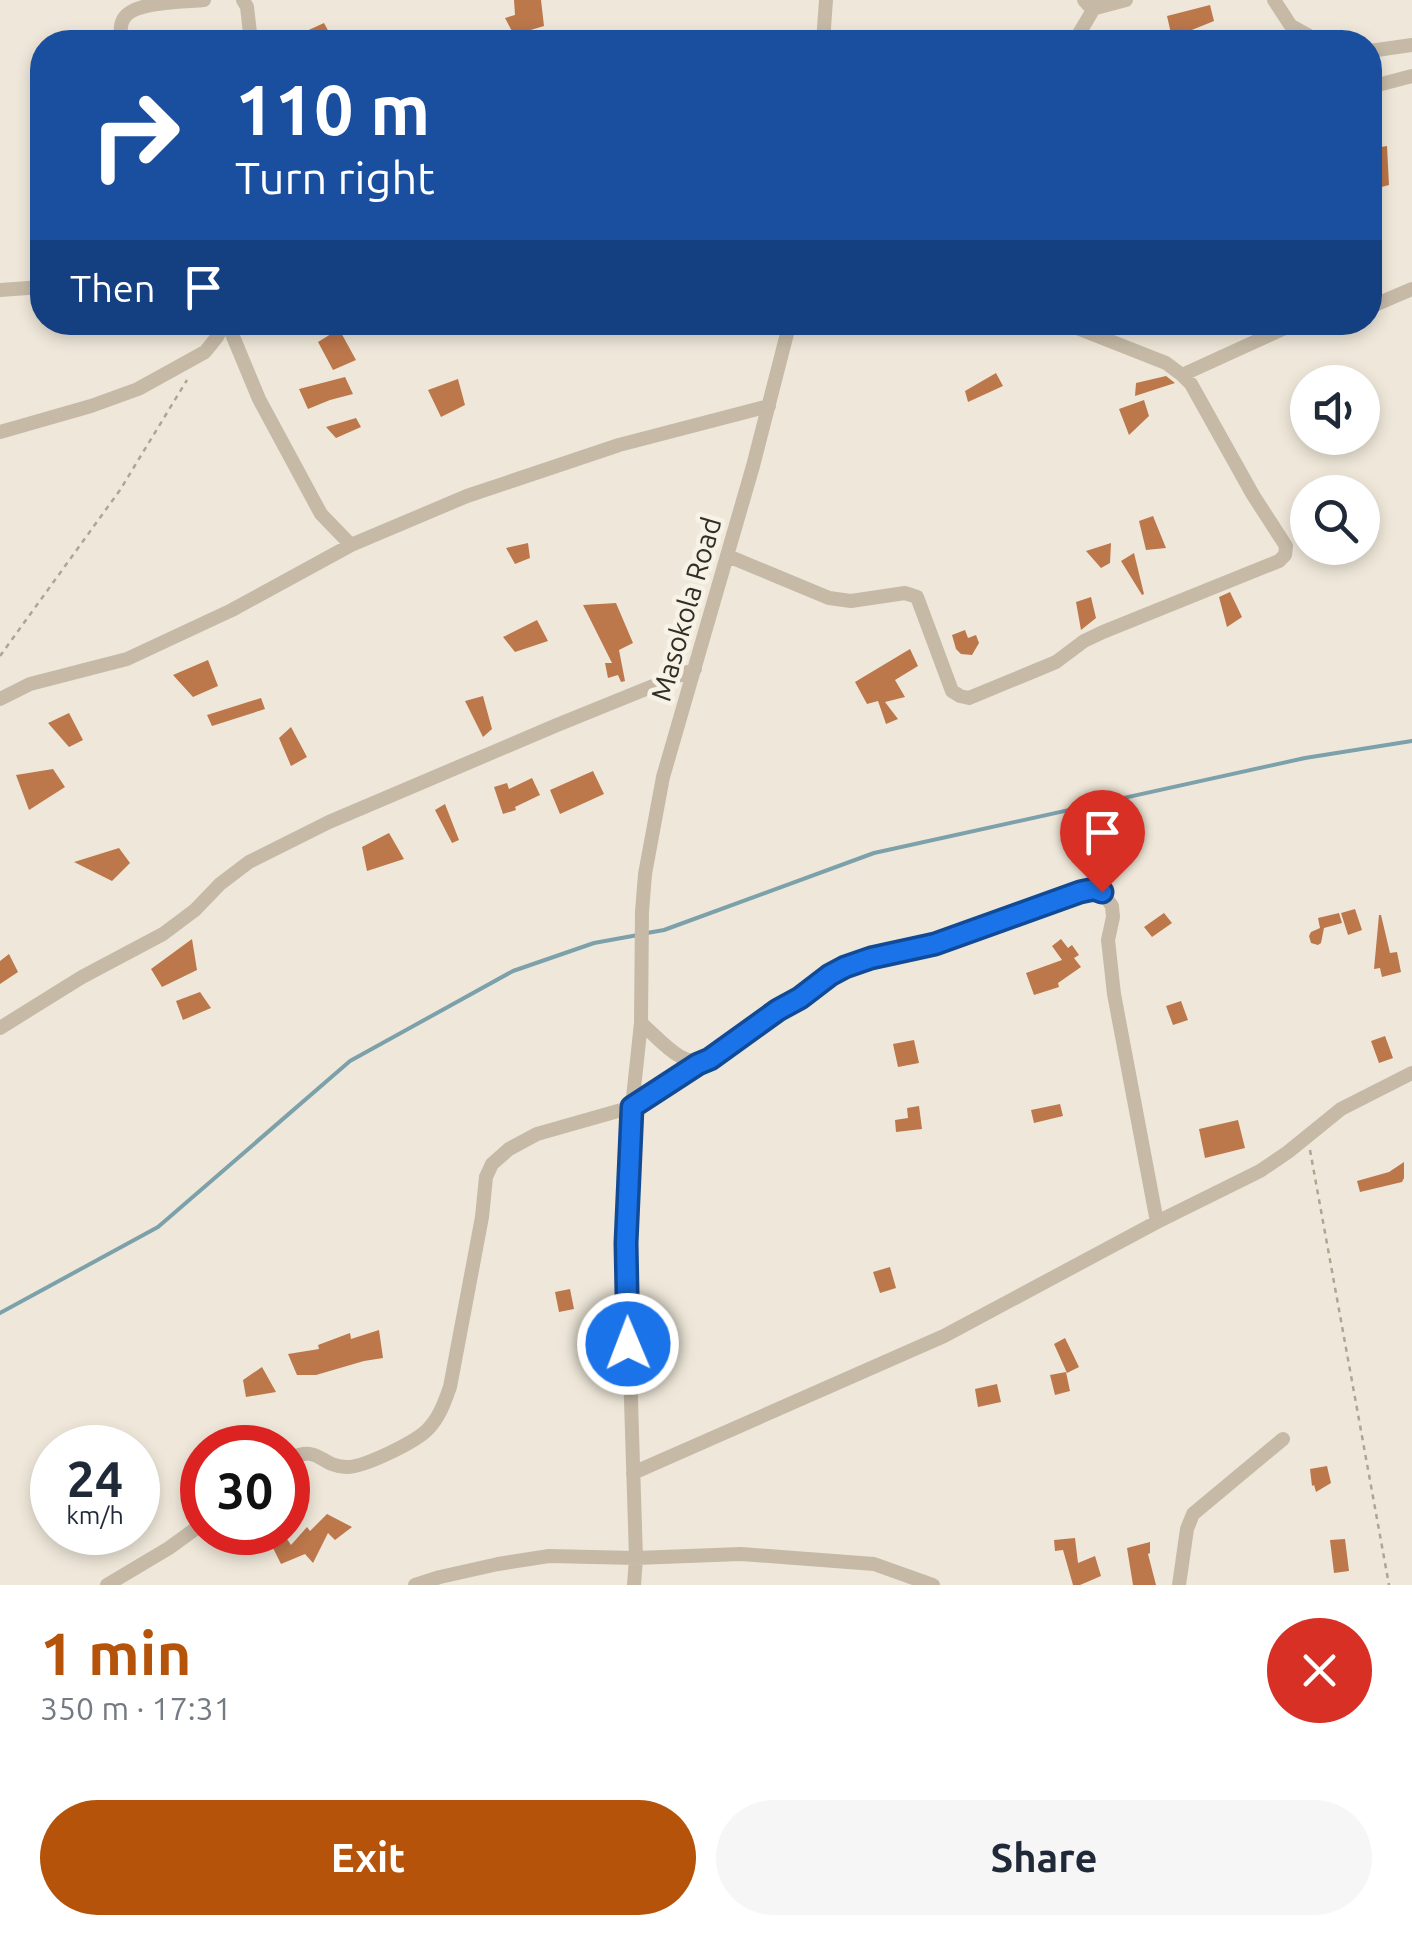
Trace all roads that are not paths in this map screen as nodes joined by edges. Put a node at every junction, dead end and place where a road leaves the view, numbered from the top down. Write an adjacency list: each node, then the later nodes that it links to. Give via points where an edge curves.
1 (204, 0): 7 (street, via 143,6 123,18)
2 (244, 0): 8 (street)
3 (826, 0): 9 (street)
4 (1126, 0): 6 (street)
5 (1274, 0): 11 (street)
6 (1091, 3): 10 (street)
7 (120, 30)
8 (249, 30)
9 (823, 30)
10 (1079, 30)
11 (1298, 30)
12 (1412, 46): 13 (street)
13 (1382, 50)
14 (1412, 76): 15 (street)
15 (1382, 84)
16 (30, 288): 18 (street)
17 (1412, 288): 19 (street)
18 (0, 290)
19 (1382, 302)
20 (218, 335): 27 (street, via 204,352 138,388)
21 (231, 335): 28 (street, via 321,514)
22 (787, 335): 26 (street, Masokola Road)
23 (1091, 335): 25 (street)
24 (1270, 335): 25 (street)
25 (1182, 375): 29 (street, via 1286,546 1285,555 1084,640 1056,662 969,698 952,691 917,597 828,598)
26 (769, 406): 28 (street, via 602,450); 29 (street, Masokola Road)
27 (0, 432)
28 (351, 544): 31 (street, via 127,659 30,684)
29 (728, 556): 30 (street, Masokola Road)
30 (695, 669): 32 (street, Masokola Road, via 663,776 646,874); 33 (street, via 264,854 163,934)
31 (0, 699)
32 (641, 1023): 34 (street); 36 (street)
33 (0, 1028)
34 (698, 1064): 36 (street); 37 (street, via 845,967 1094,889 1112,906 1114,994)
35 (1412, 1074): 37 (street, via 1341,1108 1260,1171)
36 (632, 1107): 39 (street, via 536,1134 492,1164 450,1387 428,1430 351,1467); 40 (street, via 626,1243)
37 (1157, 1222): 40 (street, via 944,1336)
38 (1283, 1440): 47 (street, via 1194,1514)
39 (310, 1453)
40 (633, 1472): 42 (street)
41 (180, 1540): 43 (street)
42 (636, 1558): 44 (street, via 549,1556); 45 (street); 46 (street, via 741,1554 858,1562)
43 (107, 1585)
44 (414, 1585)
45 (634, 1585)
46 (933, 1585)
47 (1178, 1585)

